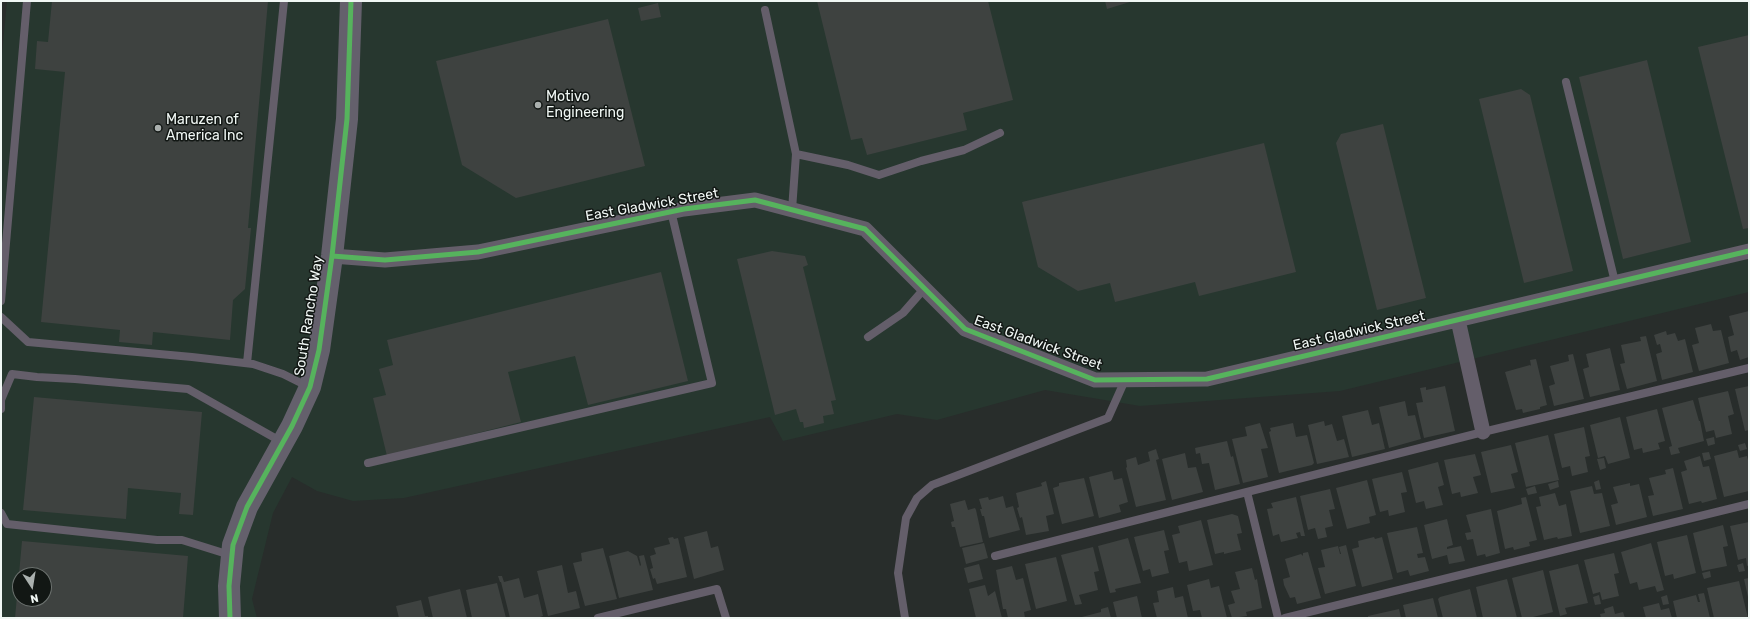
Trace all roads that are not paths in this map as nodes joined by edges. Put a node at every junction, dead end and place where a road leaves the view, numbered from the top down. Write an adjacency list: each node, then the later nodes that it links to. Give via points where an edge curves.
1 (27, 1): 14 (lane)
2 (284, 1): 18 (lane)
3 (348, 4): 11 (street, South Rancho Way, via 347,119)
4 (765, 10): 7 (lane)
5 (1566, 82): 12 (lane)
6 (1000, 133): 7 (lane, via 964,150 879,175 848,165)
7 (796, 154): 8 (lane)
8 (792, 210): 9 (street, East Gladwick Street, via 755,200); 13 (street, East Gladwick Street, via 865,229)
9 (672, 211): 11 (street, East Gladwick Street, via 478,252 385,260); 25 (lane, via 712,383)
10 (1749, 251): 12 (street, East Gladwick Street)
11 (332, 256): 21 (street, South Rancho Way, via 319,350)
12 (1615, 282): 16 (street, East Gladwick Street)
13 (924, 289): 17 (lane, via 903,313); 20 (street, East Gladwick Street, via 965,330 1095,380)
14 (1, 301)
15 (1, 317): 18 (lane, via 28,342)
16 (1458, 320): 20 (street, East Gladwick Street, via 1207,379); 23 (street)
17 (868, 337)
18 (247, 363): 21 (lane, via 283,374)
19 (1749, 368): 23 (lane)
20 (1125, 380): 34 (lane, via 1108,418 932,485 917,498 906,518 898,573)
21 (310, 387): 24 (street, South Rancho Way)
22 (1, 409): 24 (lane, via 12,374 188,389)
23 (1483, 432): 26 (lane)
24 (282, 443): 29 (street, South Rancho Way, via 247,507 233,545)
25 (368, 464)
26 (1247, 492): 30 (lane); 35 (lane)
27 (1749, 504): 36 (lane)
28 (1, 513): 29 (lane, via 7,524 157,540 182,540)
29 (232, 555): 32 (street, South Rancho Way, via 229,586)
30 (995, 556)
31 (603, 617): 33 (lane, via 717,589)
32 (230, 618)
33 (726, 618)
34 (905, 618)
35 (1278, 618)
36 (1285, 618)

